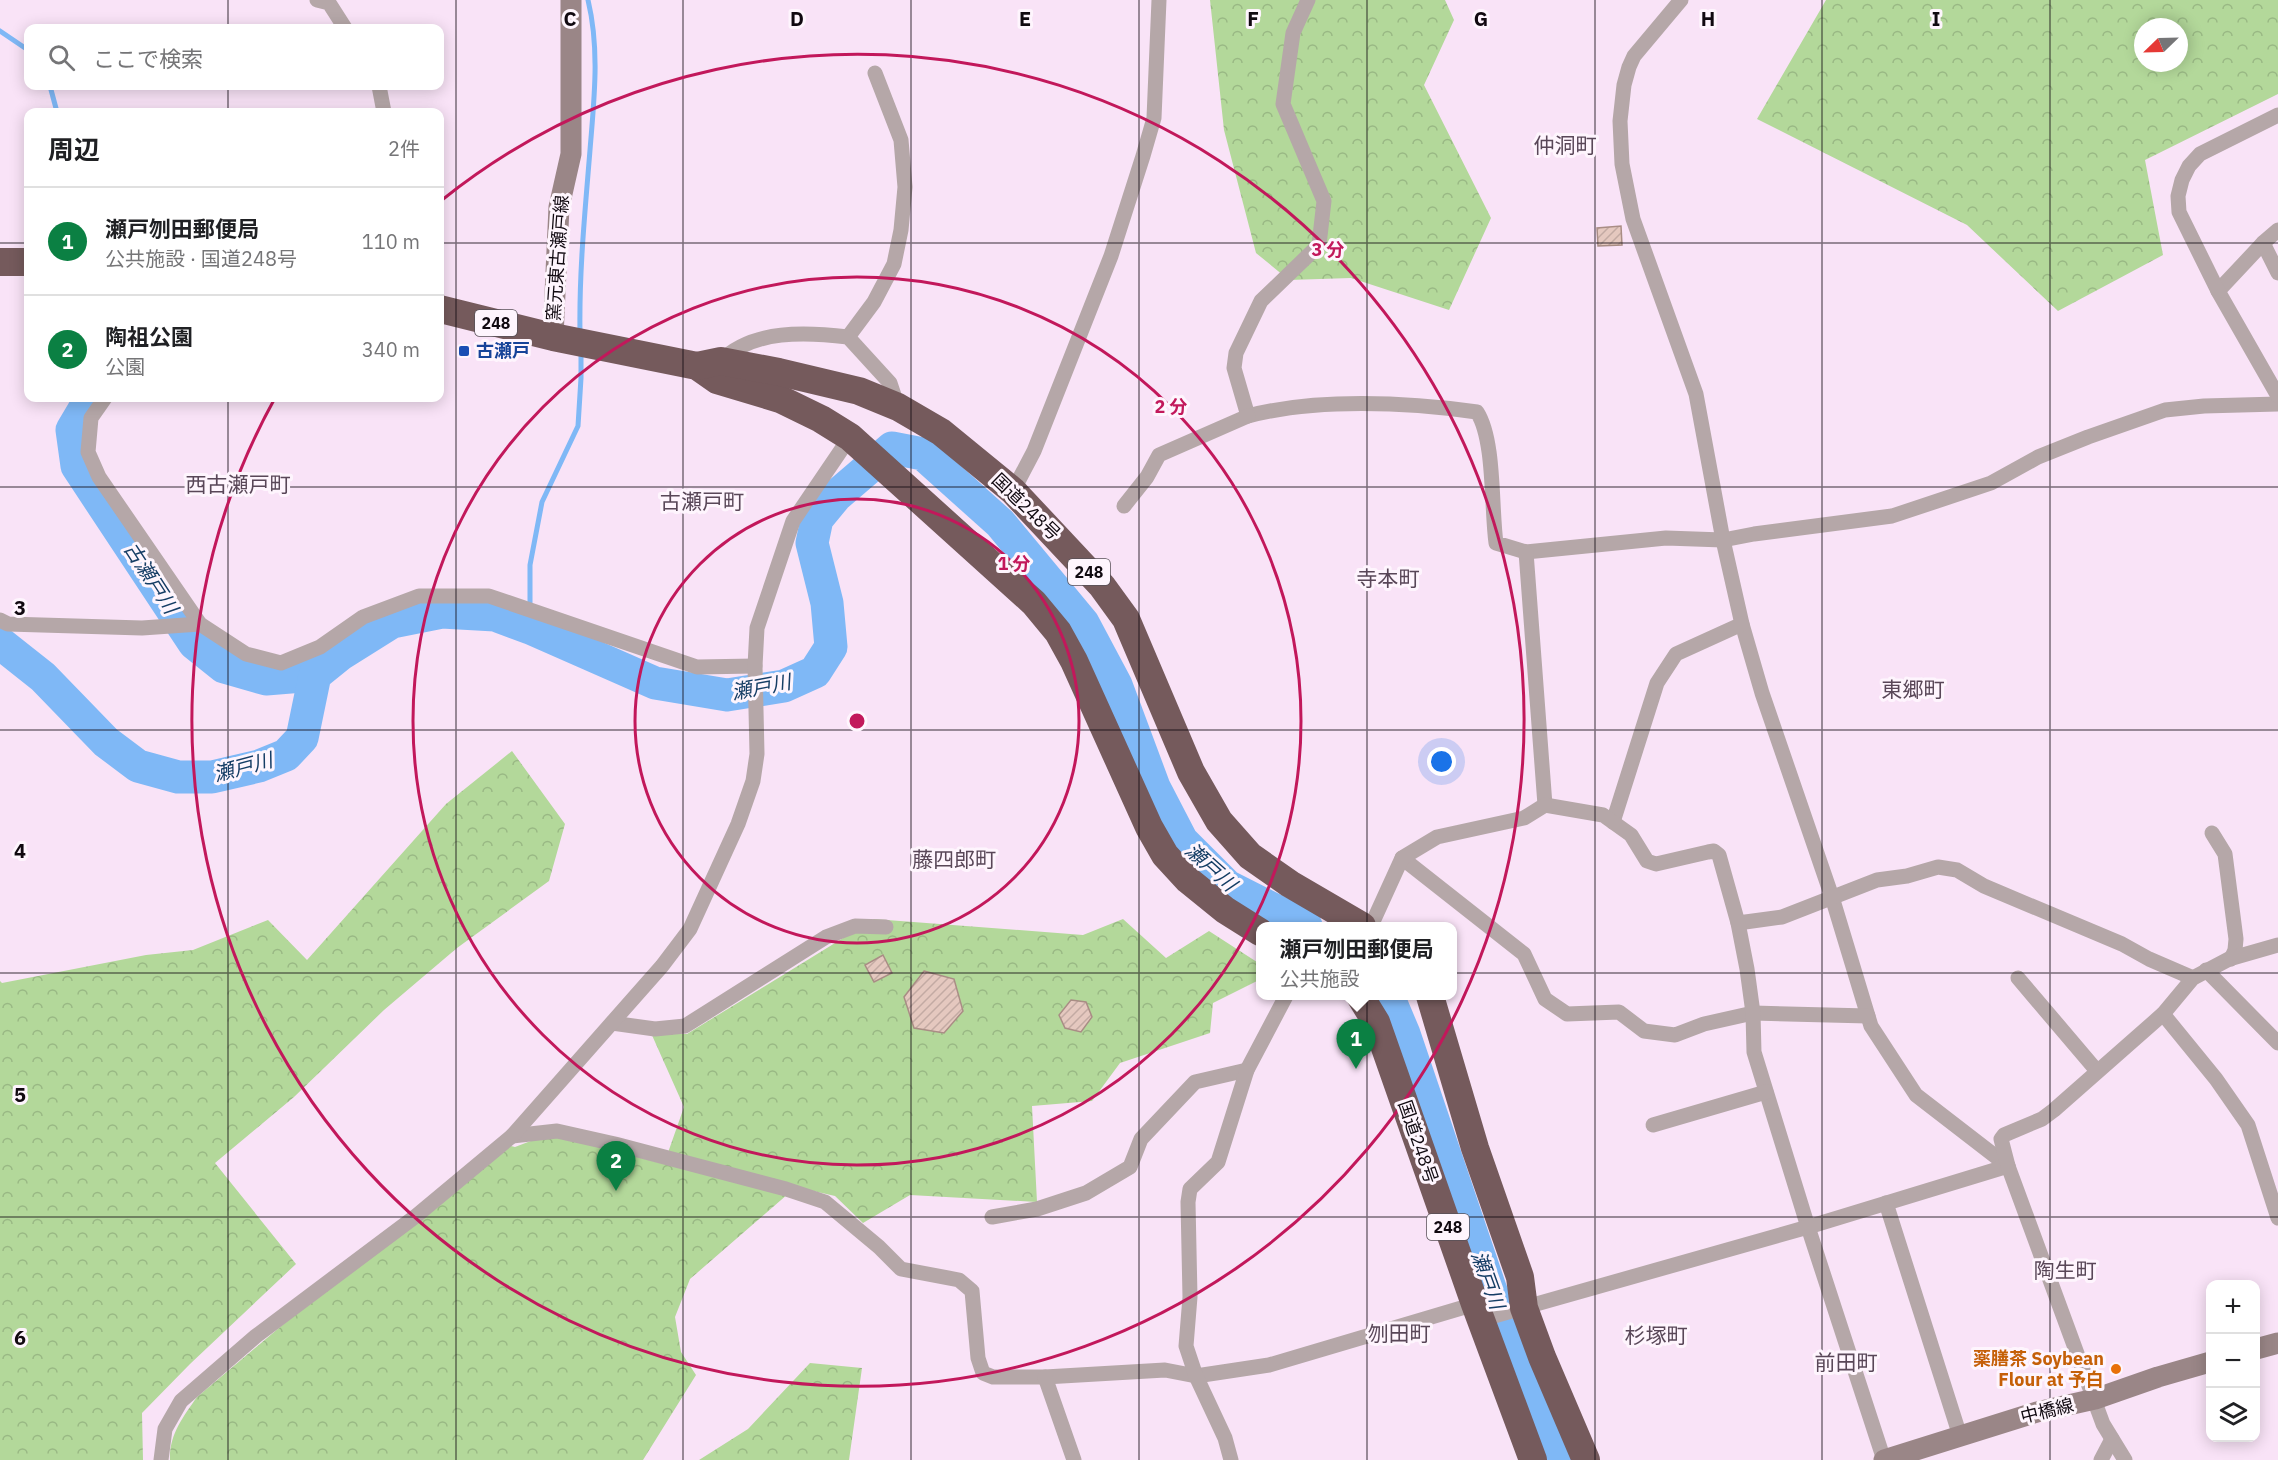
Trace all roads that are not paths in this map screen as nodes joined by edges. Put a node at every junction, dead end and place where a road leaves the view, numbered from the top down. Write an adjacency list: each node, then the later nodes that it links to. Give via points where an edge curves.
1 (316, 0): 6 (street, via 329,3)
2 (571, 0): 19 (street, 窯元東古瀬戸線, via 571,154 559,207)
3 (1159, 0): 27 (street, via 1154,118 1143,156 1111,256 1034,452)
4 (1308, 0): 25 (street, via 1293,33 1283,104 1324,201 1319,245 1260,301 1236,353 1234,368)
5 (1681, 0): 29 (street, via 1629,67 1620,121 1622,164 1633,219 1696,394)
6 (342, 24)
7 (875, 73): 18 (street, via 901,140 905,186 901,230 894,264 874,302)
8 (380, 90): 9 (street)
9 (383, 108)
10 (2278, 115): 16 (street, via 2200,154 2182,180 2179,212)
11 (2278, 230): 12 (street)
12 (2263, 243): 15 (street); 16 (street)
13 (0, 262): 14 (highway)
14 (24, 262)
15 (2278, 273)
16 (2218, 291): 21 (street)
17 (444, 310): 19 (highway, 国道248号 / 248)
18 (848, 337): 20 (street, via 786,334 732,350); 24 (street, via 890,383)
19 (571, 340): 20 (highway, 国道248号 / 248)
20 (709, 363): 24 (highway, 国道248号 / 248, via 779,372 859,391); 26 (highway, 国道248号 / 248, via 717,380 780,399)
21 (2278, 396)
22 (102, 402): 33 (street, via 91,418 88,452 99,477)
23 (2278, 404): 29 (street, via 2165,410 2038,457 1991,483 1892,516)
24 (898, 407): 27 (highway, 国道248号 / 248, via 941,432)
25 (1248, 416): 28 (street, via 1159,455); 30 (street, via 1305,405 1405,405 1477,412 1484,423 1488,446 1496,543)
26 (856, 442): 34 (street, via 793,521 757,628); 44 (highway, 国道248号 / 248, via 1034,603 1058,632 1165,855 1188,880)
27 (1013, 491): 40 (highway, 国道248号 / 248, via 1102,586 1126,619 1191,772 1219,821 1250,856)
28 (1124, 506)
29 (1723, 540): 30 (street, via 1666,538); 32 (street)
30 (1526, 552): 35 (street)
31 (0, 620): 33 (street, via 19,625)
32 (1742, 624): 36 (street, via 1676,654 1657,683); 39 (street)
33 (197, 625): 34 (street, via 246,654 281,663 320,647 363,617 419,596 489,596 697,667)
34 (755, 670): 55 (street, via 757,754 753,781 738,824 690,928)
35 (1545, 805): 36 (street, via 1603,815); 38 (street, via 1524,818 1437,837)
36 (1613, 822): 42 (street, via 1631,835 1647,861 1656,864 1714,851 1719,855)
37 (2212, 833): 46 (street, via 2225,854 2236,939)
38 (1402, 858): 41 (street); 52 (street, via 1524,954 1545,999 1568,1014 1619,1012 1644,1031 1675,1035 1704,1024)
39 (1832, 897): 42 (street, via 1782,917); 47 (street, via 1877,880 1938,867 1957,870 2149,959); 54 (street)
40 (1354, 922)
41 (1373, 922)
42 (1738, 923): 52 (street)
43 (886, 927): 55 (street, via 855,926 826,937 685,1026 655,1029)
44 (1256, 929)
45 (2278, 945): 46 (street)
46 (2232, 958): 47 (street)
47 (2199, 974): 53 (street); 56 (street)
48 (2018, 978): 58 (street)
49 (1284, 1000): 57 (street)
50 (1362, 1000): 68 (highway, 国道248号 / 248, via 1376,1022)
51 (1431, 1000): 67 (highway, via 1475,1148 1520,1277)
52 (1753, 1014): 54 (street); 59 (street, via 1754,1052)
53 (2163, 1014): 58 (street); 65 (street, via 2248,1125)
54 (1868, 1016): 62 (street, via 1916,1095)
55 (612, 1023): 61 (street)
56 (2278, 1043)
57 (1247, 1070): 64 (street, via 1195,1082 1141,1139 1130,1167 1086,1193 1037,1209); 72 (street, via 1218,1162 1190,1189 1186,1347)
58 (2097, 1071): 62 (street, via 2042,1119 2004,1135 2001,1139)
59 (1766, 1092): 60 (street); 66 (street)
60 (1653, 1125)
61 (512, 1136): 73 (street, via 557,1131 825,1202 901,1269 959,1280 972,1291 983,1373 993,1377); 77 (street, via 416,1215 256,1336 181,1401 165,1429)
62 (2008, 1166): 63 (street); 74 (street)
63 (1886, 1203): 66 (street); 75 (street)
64 (992, 1217)
65 (2278, 1218)
66 (1808, 1227): 67 (street); 82 (street)
67 (1519, 1309): 68 (street); 81 (highway)
68 (1481, 1314): 72 (street, via 1269,1365); 80 (highway, 国道248号 / 248)
69 (2278, 1343): 70 (street)
70 (2260, 1348)
71 (2206, 1363): 74 (street, 中橋線)
72 (1196, 1376): 73 (street, via 1165,1370); 79 (street)
73 (1045, 1377): 78 (street)
74 (2095, 1399): 75 (street, 中橋線); 76 (street)
75 (1960, 1436): 82 (street, 中橋線)
76 (2112, 1439): 83 (street); 84 (street)
77 (161, 1460)
78 (1074, 1460)
79 (1231, 1460)
80 (1533, 1460)
81 (1586, 1460)
82 (1884, 1460)
83 (2101, 1460)
84 (2125, 1460)

